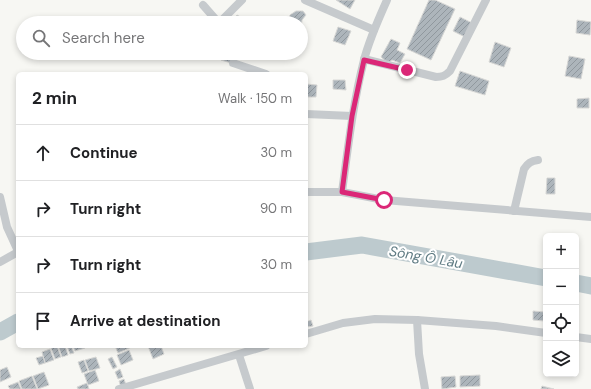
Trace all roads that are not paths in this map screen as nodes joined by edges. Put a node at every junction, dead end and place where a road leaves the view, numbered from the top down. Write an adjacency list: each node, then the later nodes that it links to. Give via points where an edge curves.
1 (242, 0): 7 (street)
2 (305, 0): 8 (street)
3 (387, 0): 8 (street)
4 (486, 0): 9 (street, via 450,71 442,77)
5 (203, 5): 6 (street)
6 (213, 16)
7 (226, 16)
8 (374, 30): 9 (street)
9 (364, 60): 13 (street)
10 (233, 64): 11 (street)
11 (259, 72)
12 (308, 114): 13 (street)
13 (352, 116): 16 (street)
14 (538, 160): 18 (street, via 527,164 524,169)
15 (308, 192): 16 (street)
16 (342, 192): 18 (street, via 384,200)
17 (0, 197): 20 (street, via 7,227)
18 (514, 211): 19 (street)
19 (591, 217)
20 (16, 247)
21 (16, 253): 22 (street)
22 (0, 262)
23 (417, 320): 24 (street, via 358,320); 25 (street); 32 (street)
24 (308, 333)
25 (543, 333)
26 (579, 337): 27 (street)
27 (591, 339)
28 (260, 348): 29 (street)
29 (239, 355): 30 (street); 31 (street)
30 (120, 389)
31 (250, 389)
32 (425, 389)

